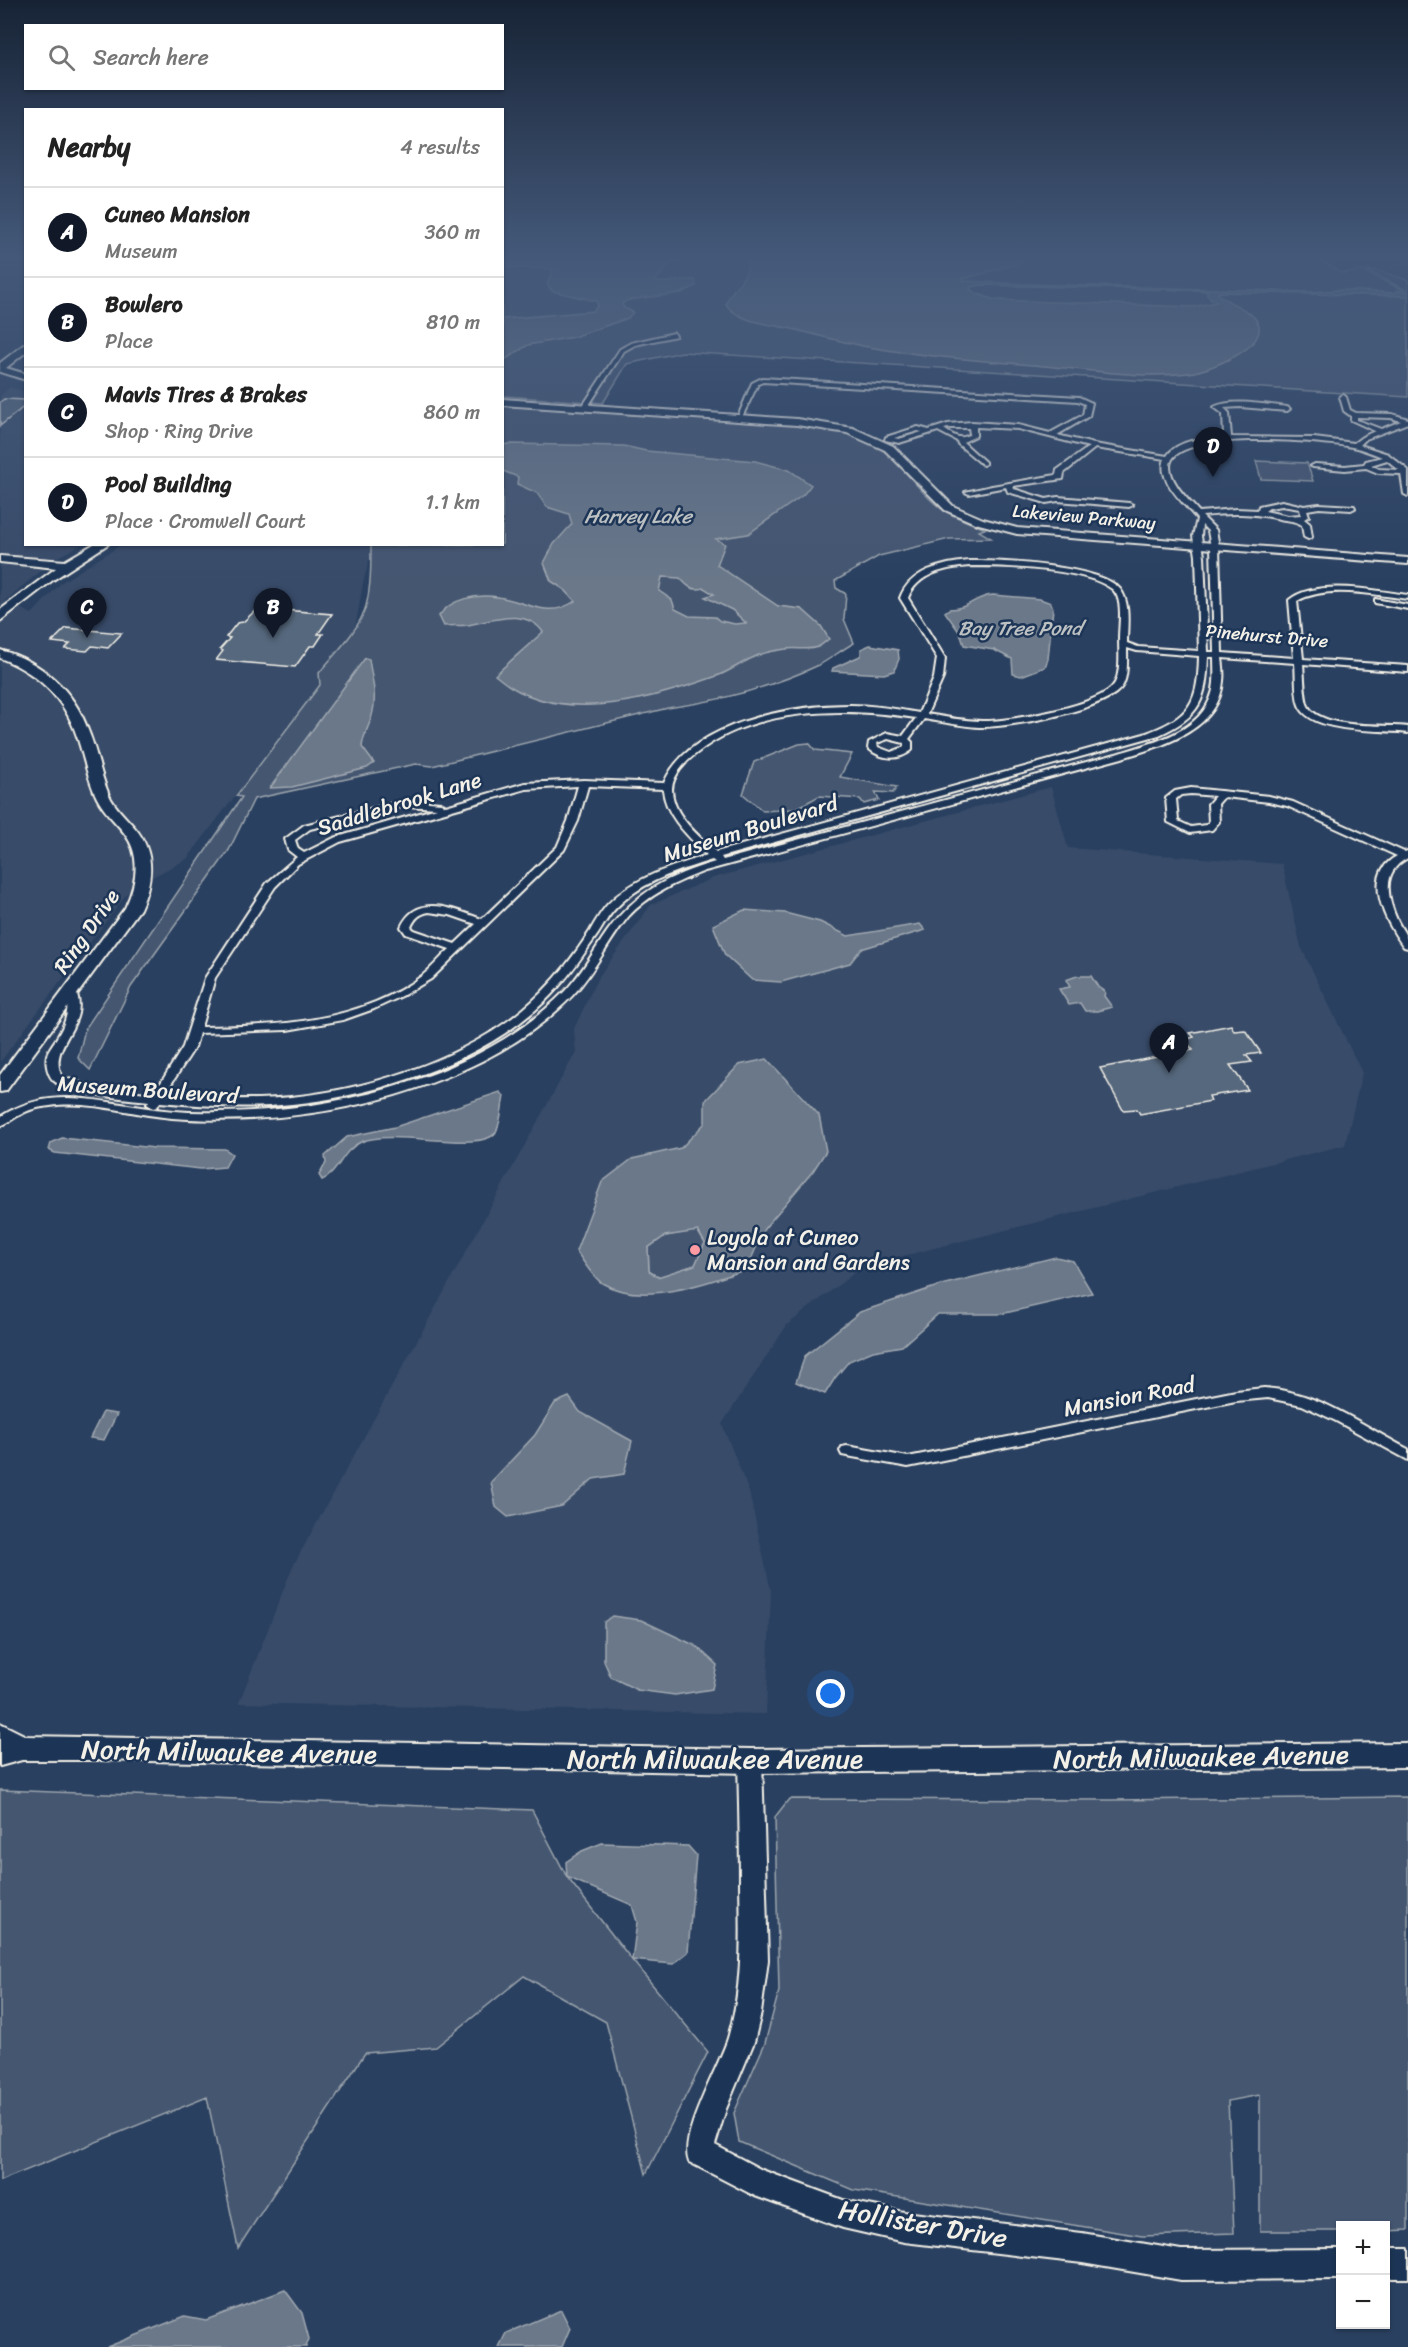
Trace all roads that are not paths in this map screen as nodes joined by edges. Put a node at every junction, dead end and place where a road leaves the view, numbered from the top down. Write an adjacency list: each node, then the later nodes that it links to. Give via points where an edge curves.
1 (20, 366): 3 (street)
2 (612, 366): 8 (street)
3 (2, 372): 4 (street); 5 (street)
4 (24, 377)
5 (24, 383)
6 (1343, 397): 10 (street, via 1347,411)
7 (504, 402): 8 (street, Lakeview Parkway)
8 (585, 407): 11 (street, Lakeview Parkway)
9 (1287, 409): 17 (street, via 1217,407 1226,413)
10 (1355, 416): 12 (street, via 1392,416); 15 (street, via 1355,421)
11 (739, 418): 16 (street, via 755,383 762,380 1079,399 1089,403 1086,416); 19 (street, Lakeview Parkway, via 818,424)
12 (1408, 421): 15 (street)
13 (972, 424): 14 (street); 16 (street, via 1018,427); 18 (street, via 974,437)
14 (938, 428): 18 (street); 19 (street, via 918,429)
15 (1381, 431): 21 (street)
16 (1052, 435): 20 (street)
17 (1228, 438): 21 (street); 22 (street, via 1191,441)
18 (960, 439): 24 (street)
19 (884, 442): 39 (street, Lakeview Parkway, via 940,501 979,521 1035,533)
20 (1094, 446): 22 (street); 29 (street, via 1060,472)
21 (1355, 446): 23 (street)
22 (1169, 458): 36 (street, via 1167,473 1171,484)
23 (1387, 458): 26 (street, via 1368,462); 27 (street)
24 (983, 463)
25 (1315, 466): 26 (street)
26 (1367, 466): 27 (street, via 1377,471)
27 (1406, 472): 31 (street)
28 (1009, 486): 29 (street, via 1016,482); 29 (street, via 1041,500); 30 (street)
29 (1060, 488): 32 (street)
30 (969, 492)
31 (1408, 494)
32 (1129, 505)
33 (1303, 508): 34 (street); 35 (street, via 1276,504 1262,508); 37 (street, via 1305,516)
34 (1351, 508)
35 (1261, 512): 36 (street, via 1229,511); 37 (street)
36 (1199, 517): 39 (street, Museum Boulevard); 41 (street, via 1212,530)
37 (1298, 518): 38 (street, via 1306,524)
38 (1308, 537)
39 (1198, 545): 41 (street, Lakeview Parkway); 52 (street, Museum Boulevard)
40 (99, 546): 44 (street)
41 (1215, 547): 43 (street, Lakeview Parkway); 53 (street, Museum Boulevard)
42 (0, 559): 44 (street)
43 (1408, 561)
44 (66, 565): 45 (street)
45 (35, 589): 49 (street, via 20,597); 50 (street)
46 (1342, 592): 47 (street); 48 (street); 55 (street, via 1305,592 1293,600)
47 (1408, 597)
48 (1408, 607)
49 (0, 617)
50 (0, 629)
51 (1123, 644): 52 (street, Pinehurst Drive, via 1138,642); 58 (street, via 1118,686 1088,702 1002,724); 58 (street, via 1123,603 1116,589 1102,580 1058,569 980,564 937,570 914,582 904,598 941,658 939,680)
52 (1202, 651): 53 (street, Pinehurst Drive); 66 (street, Museum Boulevard, via 1204,675 1197,703 1183,717 1149,736)
53 (1217, 651): 55 (street, Pinehurst Drive); 68 (street, Museum Boulevard, via 1217,694 1209,711 1193,725 1161,742)
54 (0, 654): 72 (street, Ring Drive, via 34,669 60,689 78,718 105,802 134,836 142,854 144,867 137,900)
55 (1298, 658): 56 (street, Pinehurst Drive); 57 (street, Pinehurst Drive); 59 (street, via 1306,712 1340,725)
56 (1408, 663)
57 (1408, 669)
58 (920, 716): 60 (street); 62 (street, via 823,708 777,716 706,740 682,760)
59 (1405, 729)
60 (904, 740)
61 (584, 783): 62 (street, Saddlebrook Lane); 64 (street, Saddlebrook Lane, via 525,786); 69 (street, via 561,848)
62 (668, 786): 66 (street, via 673,810 680,821)
63 (1220, 796): 63 (street, via 1213,804 1214,822 1209,828 1190,830 1177,826 1171,819 1174,795 1191,791); 65 (street, via 1290,804)
64 (448, 807): 67 (street, Saddlebrook Lane, via 337,840); 67 (street, via 406,803 307,827 290,839 293,850)
65 (1405, 854): 70 (street, via 1388,871 1384,897 1387,914)
66 (714, 856): 68 (street); 75 (street, Museum Boulevard, via 633,888 612,905 563,976 538,1002 456,1054 368,1086 327,1095 258,1103)
67 (303, 857): 73 (street, Saddlebrook Lane, via 271,885 215,969)
68 (722, 864): 76 (street, Museum Boulevard, via 672,881 643,897 626,914 567,995 512,1039 458,1068 391,1092 288,1113 199,1116)
69 (484, 922): 71 (street); 71 (street, via 427,908 408,918 406,927 410,932)
70 (1408, 945)
71 (457, 948): 73 (street, via 411,988 336,1019 274,1029)
72 (71, 991): 74 (street, Ring Drive); 75 (street, Museum Boulevard, via 74,1005 68,1028 52,1056 58,1079 87,1089)
73 (194, 1030): 75 (street, Saddlebrook Lane, via 189,1047)
74 (0, 1087)
75 (157, 1098): 76 (street, Saddlebrook Lane)
76 (147, 1112): 77 (street, Museum Boulevard, via 86,1102 50,1101 30,1104)
77 (0, 1122)
78 (847, 1451): 79 (street, Mansion Road, via 908,1461 1267,1392 1300,1398)
79 (1408, 1455)
80 (0, 1734): 81 (main road, North Milwaukee Avenue)
81 (11, 1751): 83 (main road, North Milwaukee Avenue)
82 (1408, 1755): 83 (main road, North Milwaukee Avenue)
83 (750, 1761): 86 (street, Hollister Drive, via 755,1960 740,2042 699,2152 766,2186 843,2214 904,2227 1082,2248 1181,2265)
84 (1390, 2263): 85 (street)
85 (1408, 2263)
86 (1336, 2264)

